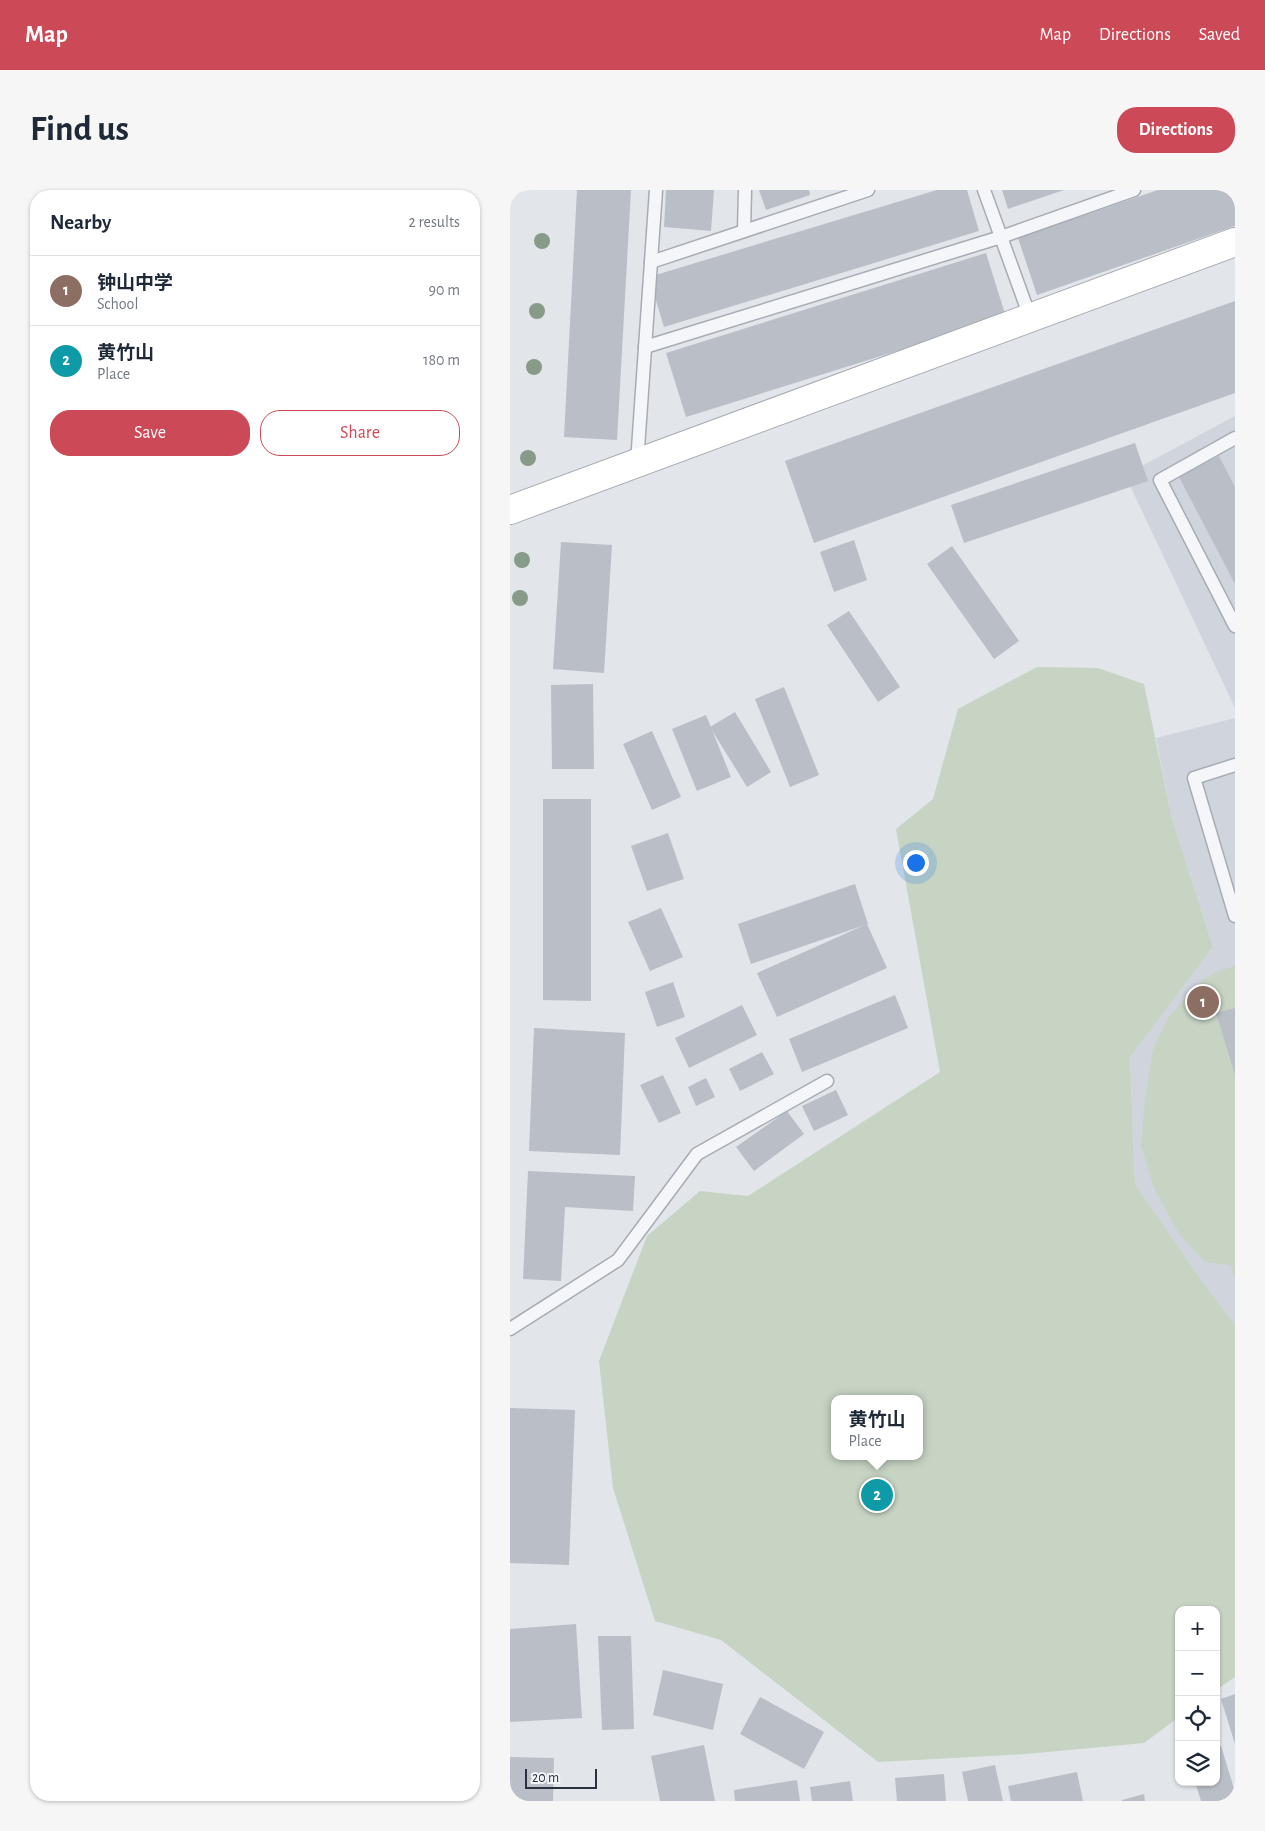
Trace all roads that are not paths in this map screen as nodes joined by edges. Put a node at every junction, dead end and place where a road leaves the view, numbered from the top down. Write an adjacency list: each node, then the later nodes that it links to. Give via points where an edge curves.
1 (656, 190): 9 (lane)
2 (745, 190): 6 (lane)
3 (868, 190): 6 (lane)
4 (984, 190): 7 (lane)
5 (1134, 190): 7 (lane)
6 (744, 231): 9 (lane)
7 (1001, 237): 10 (lane); 11 (lane)
8 (1235, 242): 10 (street)
9 (651, 262): 11 (lane)
10 (1030, 317): 13 (street)
11 (645, 347): 13 (lane)
12 (1235, 438): 15 (lane, via 1160,480)
13 (638, 463): 14 (street)
14 (510, 510)
15 (1235, 626)
16 (1235, 765): 17 (lane, via 1194,778)
17 (1235, 916)
18 (827, 1081): 19 (lane, via 697,1154 618,1260)
19 (510, 1329)

